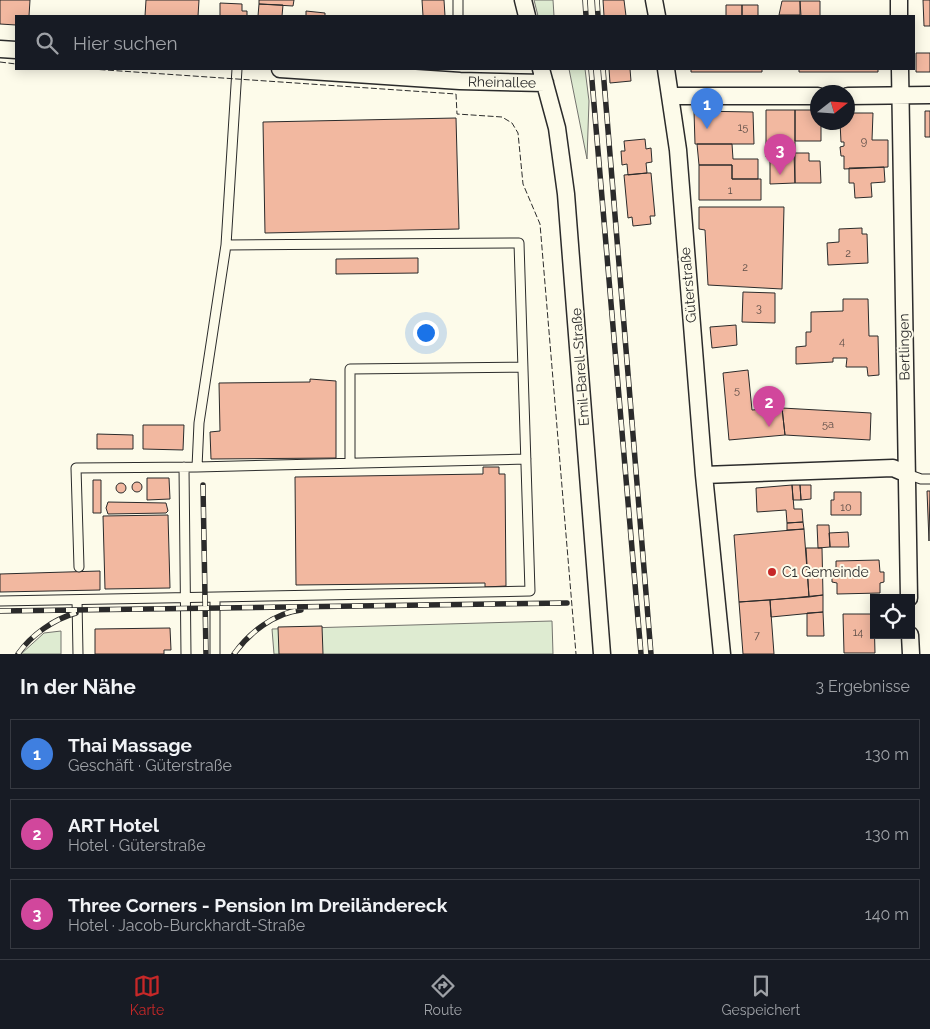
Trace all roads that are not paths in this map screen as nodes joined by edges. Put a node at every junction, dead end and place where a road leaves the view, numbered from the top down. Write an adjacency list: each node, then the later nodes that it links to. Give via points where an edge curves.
1 (458, 0): 5 (lane)
2 (523, 0): 6 (street)
3 (654, 0): 7 (street)
4 (899, 0): 8 (street)
5 (458, 15)
6 (527, 15)
7 (657, 15)
8 (899, 15)
9 (0, 49): 10 (street)
10 (15, 50)
11 (237, 70): 22 (lane)
12 (310, 70): 15 (street, Rheinallee)
13 (666, 70): 17 (street, Güterstraße)
14 (900, 70): 20 (street, Bertlingen)
15 (459, 75): 16 (street, Rheinallee)
16 (543, 76): 41 (street, Emil-Barell-Straße, via 557,128 566,194)
17 (671, 96): 18 (street); 29 (street, Güterstraße)
18 (810, 96)
19 (855, 96): 20 (street)
20 (900, 96): 21 (street); 28 (street, Bertlingen)
21 (930, 96)
22 (226, 245): 23 (lane, via 519,243); 27 (lane, via 199,423)
23 (523, 367): 24 (lane); 25 (lane, via 350,369)
24 (526, 459): 25 (lane); 34 (lane, via 530,592)
25 (350, 463): 27 (lane)
26 (184, 467): 27 (lane); 31 (lane, via 76,468); 33 (lane)
27 (197, 467)
28 (907, 474): 29 (street, via 893,468); 30 (lane, via 921,479); 32 (street, Bertlingen)
29 (704, 475): 42 (street, Güterstraße)
30 (930, 478)
31 (79, 567)
32 (909, 594)
33 (185, 598): 34 (lane); 35 (lane); 39 (lane)
34 (215, 598): 40 (lane)
35 (77, 600): 36 (lane); 38 (lane)
36 (0, 601)
37 (910, 639): 43 (street)
38 (78, 654)
39 (186, 654)
40 (215, 654)
41 (602, 654)
42 (722, 654)
43 (910, 654)

